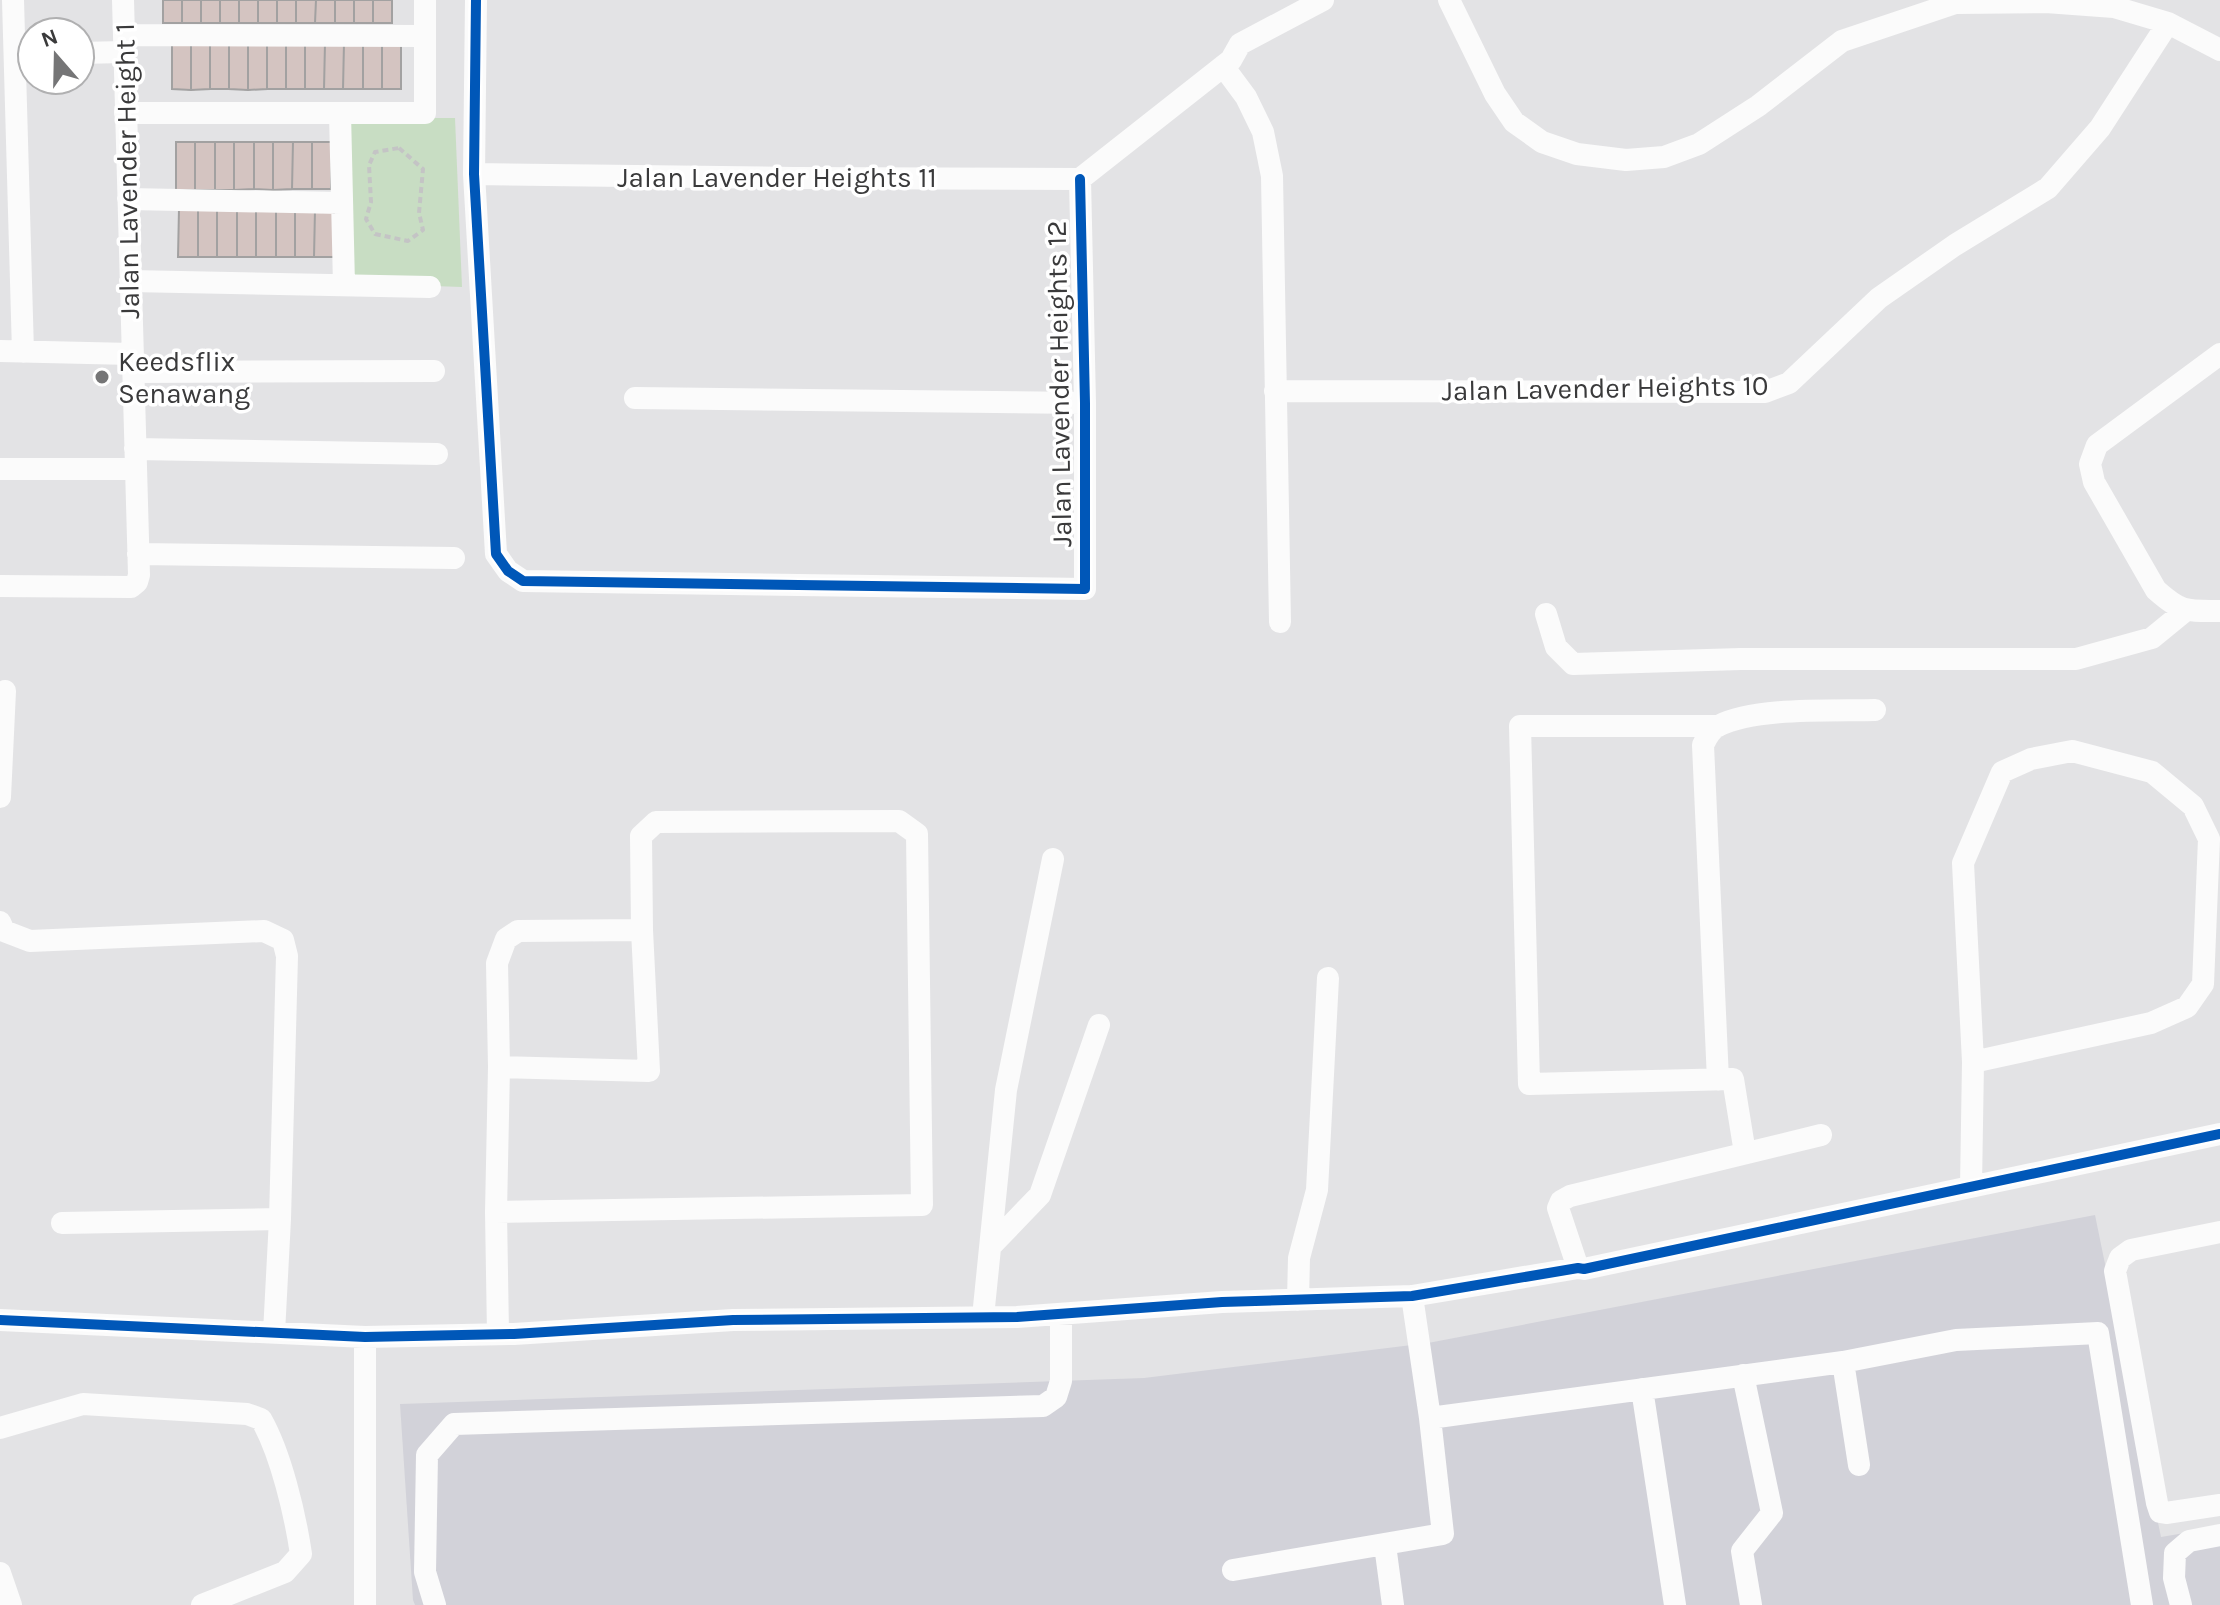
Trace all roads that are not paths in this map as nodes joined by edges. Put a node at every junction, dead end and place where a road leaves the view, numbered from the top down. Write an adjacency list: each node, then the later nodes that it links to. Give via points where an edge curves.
1 (13, 0): 12 (street)
2 (123, 0): 9 (street, Jalan Lavender Height 1)
3 (425, 0): 8 (street)
4 (476, 0): 17 (street)
5 (1323, 0): 13 (street, via 1240,44)
6 (1449, 0): 7 (street, via 1514,122 1542,142 1577,154 1626,160 1664,157 1699,144 1842,41 1955,3 2114,7)
7 (2168, 23): 11 (street); 29 (street, Jalan Lavender Heights 10, via 2100,128 2048,188 1879,298 1789,383 1765,392)
8 (425, 36): 9 (street); 16 (street, via 425,113)
9 (124, 44): 10 (street); 15 (street, Jalan Lavender Height 1)
10 (96, 50)
11 (2220, 50)
12 (16, 54)
13 (1223, 66): 18 (street); 29 (street, via 1263,132 1272,176)
14 (17, 96): 25 (street)
15 (125, 113): 16 (street); 19 (street, Jalan Lavender Height 1)
16 (340, 113): 20 (street)
17 (474, 174): 18 (street, Jalan Lavender Heights 11); 31 (street, Jalan Lavender Heights 12, via 496,554 523,581 1085,589)
18 (1080, 179): 31 (street, Jalan Lavender Heights 12)
19 (128, 199): 20 (street); 21 (street, Jalan Lavender Height 1)
20 (342, 203): 22 (street)
21 (130, 281): 22 (street); 27 (street, Jalan Lavender Height 1)
22 (344, 285): 23 (street)
23 (430, 287)
24 (0, 351): 25 (street)
25 (23, 352): 27 (street)
26 (2220, 354): 38 (street, via 2097,445 2090,464 2094,482 2156,590)
27 (132, 363): 28 (street); 33 (street, Jalan Lavender Height 1)
28 (434, 371)
29 (1275, 391): 41 (street)
30 (635, 398): 31 (street)
31 (1085, 403)
32 (437, 454): 33 (street)
33 (136, 459): 34 (street); 35 (street, Jalan Lavender Height 1)
34 (0, 469)
35 (138, 554): 36 (street); 37 (street, Jalan Lavender Height 1, via 139,575 131,587)
36 (454, 558)
37 (0, 586)
38 (2185, 611): 39 (street); 40 (street, via 2152,638 2076,659 1573,664 1556,647)
39 (2220, 611)
40 (1546, 614)
41 (1280, 622)
42 (5, 691): 45 (street)
43 (1875, 710): 44 (street, via 1759,714)
44 (1718, 726): 53 (street, via 1703,745); 53 (street, via 1520,726 1529,1084)
45 (0, 797)
46 (1053, 859): 62 (street, via 1006,1090)
47 (0, 922): 59 (street, via 4,931 30,941 264,931 283,940 287,956)
48 (642, 930): 52 (street, via 518,931 506,939 497,963); 52 (street, via 649,1071); 58 (street, via 641,836 656,822 899,821 917,834 922,1205)
49 (1328, 978): 65 (street, via 1317,1190 1299,1258)
50 (1099, 1025): 62 (street, via 1040,1195)
51 (1973, 1062): 51 (street, via 2151,1023 2187,1007 2203,984 2209,839 2193,806 2152,772 2072,751 2031,759 2002,772 1963,863); 57 (street)
52 (499, 1067): 58 (street)
53 (1718, 1080): 56 (street, via 1733,1079)
54 (2220, 1134): 57 (street)
55 (1821, 1135): 56 (street)
56 (1745, 1153): 63 (street, via 1561,1201 1558,1208)
57 (1971, 1186): 63 (street)
58 (496, 1212): 70 (street)
59 (280, 1219): 60 (street); 69 (street)
60 (62, 1223)
61 (2220, 1232): 78 (street, via 2131,1250 2115,1271 2160,1512)
62 (990, 1247): 67 (street)
63 (1578, 1268): 64 (street)
64 (1412, 1296): 65 (street); 75 (street)
65 (1298, 1300): 66 (street)
66 (1061, 1314): 67 (street); 86 (street, via 1061,1381 1056,1397 1043,1406 454,1424 427,1455 425,1572)
67 (983, 1317): 70 (street, via 733,1320)
68 (0, 1320): 69 (street)
69 (274, 1333): 71 (street)
70 (498, 1334): 71 (street)
71 (365, 1337): 85 (street)
72 (1843, 1362): 73 (street); 77 (street); 90 (street, via 1956,1340 2098,1333)
73 (1743, 1375): 74 (street); 89 (street, via 1772,1513 1742,1551)
74 (1642, 1389): 75 (street); 88 (street)
75 (1430, 1418): 80 (street, via 1443,1534)
76 (0, 1428): 84 (street, via 83,1404 261,1419 272,1437 301,1554 285,1572)
77 (1859, 1465)
78 (2220, 1505)
79 (2220, 1535): 91 (street, via 2189,1541 2175,1553)
80 (1385, 1545): 81 (street); 87 (street)
81 (1233, 1570)
82 (0, 1573): 83 (street)
83 (11, 1605)
84 (202, 1605)
85 (365, 1605)
86 (435, 1605)
87 (1393, 1605)
88 (1675, 1605)
89 (1751, 1605)
90 (2142, 1605)
91 (2181, 1605)

